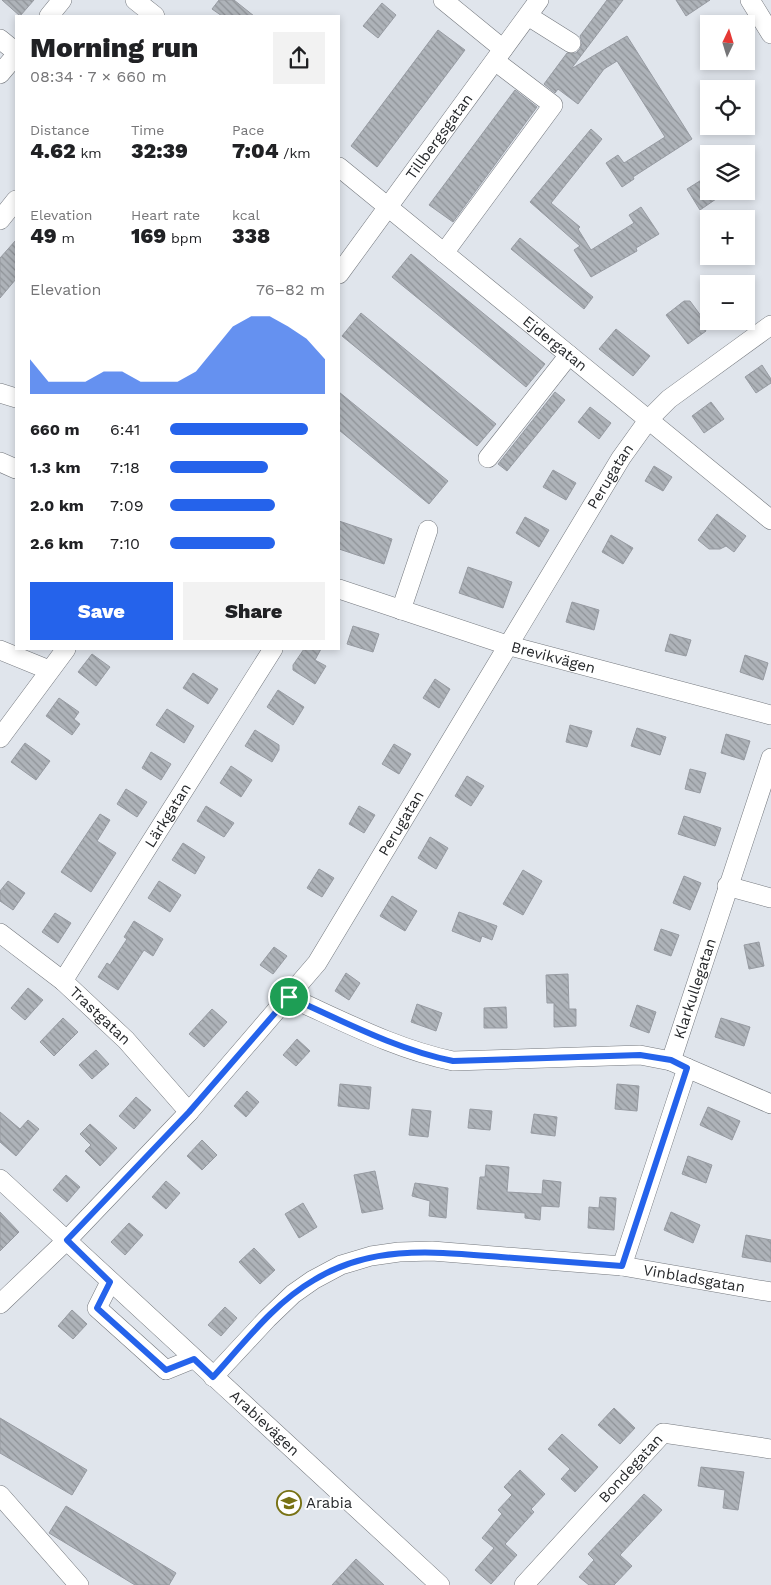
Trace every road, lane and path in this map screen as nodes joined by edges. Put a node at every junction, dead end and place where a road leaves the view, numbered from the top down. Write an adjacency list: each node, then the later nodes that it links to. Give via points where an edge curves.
1 (62, 0): 6 (street)
2 (135, 0): 7 (street)
3 (443, 0): 14 (street)
4 (539, 0): 8 (street, Tillbergsgatan)
5 (750, 0): 9 (street)
6 (50, 15)
7 (154, 15)
8 (528, 16): 11 (street); 14 (street, Tillbergsgatan)
9 (771, 34)
10 (0, 39): 12 (street)
11 (571, 43)
12 (15, 52)
13 (15, 54): 15 (street)
14 (499, 55): 18 (street, Tillbergsgatan); 20 (street, via 553,105)
15 (0, 74)
16 (340, 168): 18 (street, Ejdergatan)
17 (15, 201): 19 (street)
18 (388, 208): 20 (street, Ejdergatan); 21 (street, Tillbergsgatan)
19 (0, 220)
20 (444, 253): 23 (street, Ejdergatan)
21 (340, 273)
22 (771, 325): 26 (street, Perugatan, via 670,399)
23 (570, 355): 26 (street, Ejdergatan); 27 (street)
24 (0, 393): 25 (street)
25 (15, 398)
26 (649, 420): 30 (street, Ejdergatan); 34 (street, Perugatan, via 621,458)
27 (488, 458)
28 (0, 462): 29 (street)
29 (15, 469)
30 (771, 520)
31 (428, 530): 33 (street)
32 (340, 589): 33 (street, Brevikvägen)
33 (401, 610): 34 (street, Brevikvägen)
34 (510, 646): 39 (street, Brevikvägen); 46 (street, Perugatan, via 317,964)
35 (0, 650): 38 (street)
36 (65, 650): 38 (street)
37 (272, 650): 45 (street, Lärkgatan)
38 (49, 670): 40 (street)
39 (771, 715)
40 (0, 738)
41 (771, 758): 42 (street, Klarkullegatan)
42 (727, 886): 43 (street); 47 (street, Klarkullegatan)
43 (771, 898)
44 (0, 932): 45 (street, Trastgatan)
45 (63, 981): 49 (street, Trastgatan, via 126,1040)
46 (289, 997): 47 (street, via 391,1044 453,1061 640,1055); 49 (street, Perugatan)
47 (679, 1064): 48 (street); 52 (street, Klarkullegatan)
48 (771, 1104)
49 (189, 1112): 51 (street, Perugatan)
50 (0, 1179): 51 (street, Arabievägen)
51 (67, 1240): 53 (street, Arabievägen); 55 (street, Perugatan)
52 (622, 1266): 54 (street, Vinbladsgatan); 57 (street, Vinbladsgatan, via 432,1251 370,1256 341,1265 293,1294)
53 (110, 1282): 56 (street, Arabievägen); 56 (street, via 97,1308 166,1370)
54 (771, 1292)
55 (0, 1304)
56 (194, 1359): 57 (street, Arabievägen)
57 (213, 1377): 61 (street, Arabievägen)
58 (771, 1449): 62 (street, Bondegatan, via 663,1433)
59 (0, 1496): 60 (street)
60 (79, 1585)
61 (440, 1585)
62 (524, 1585)

